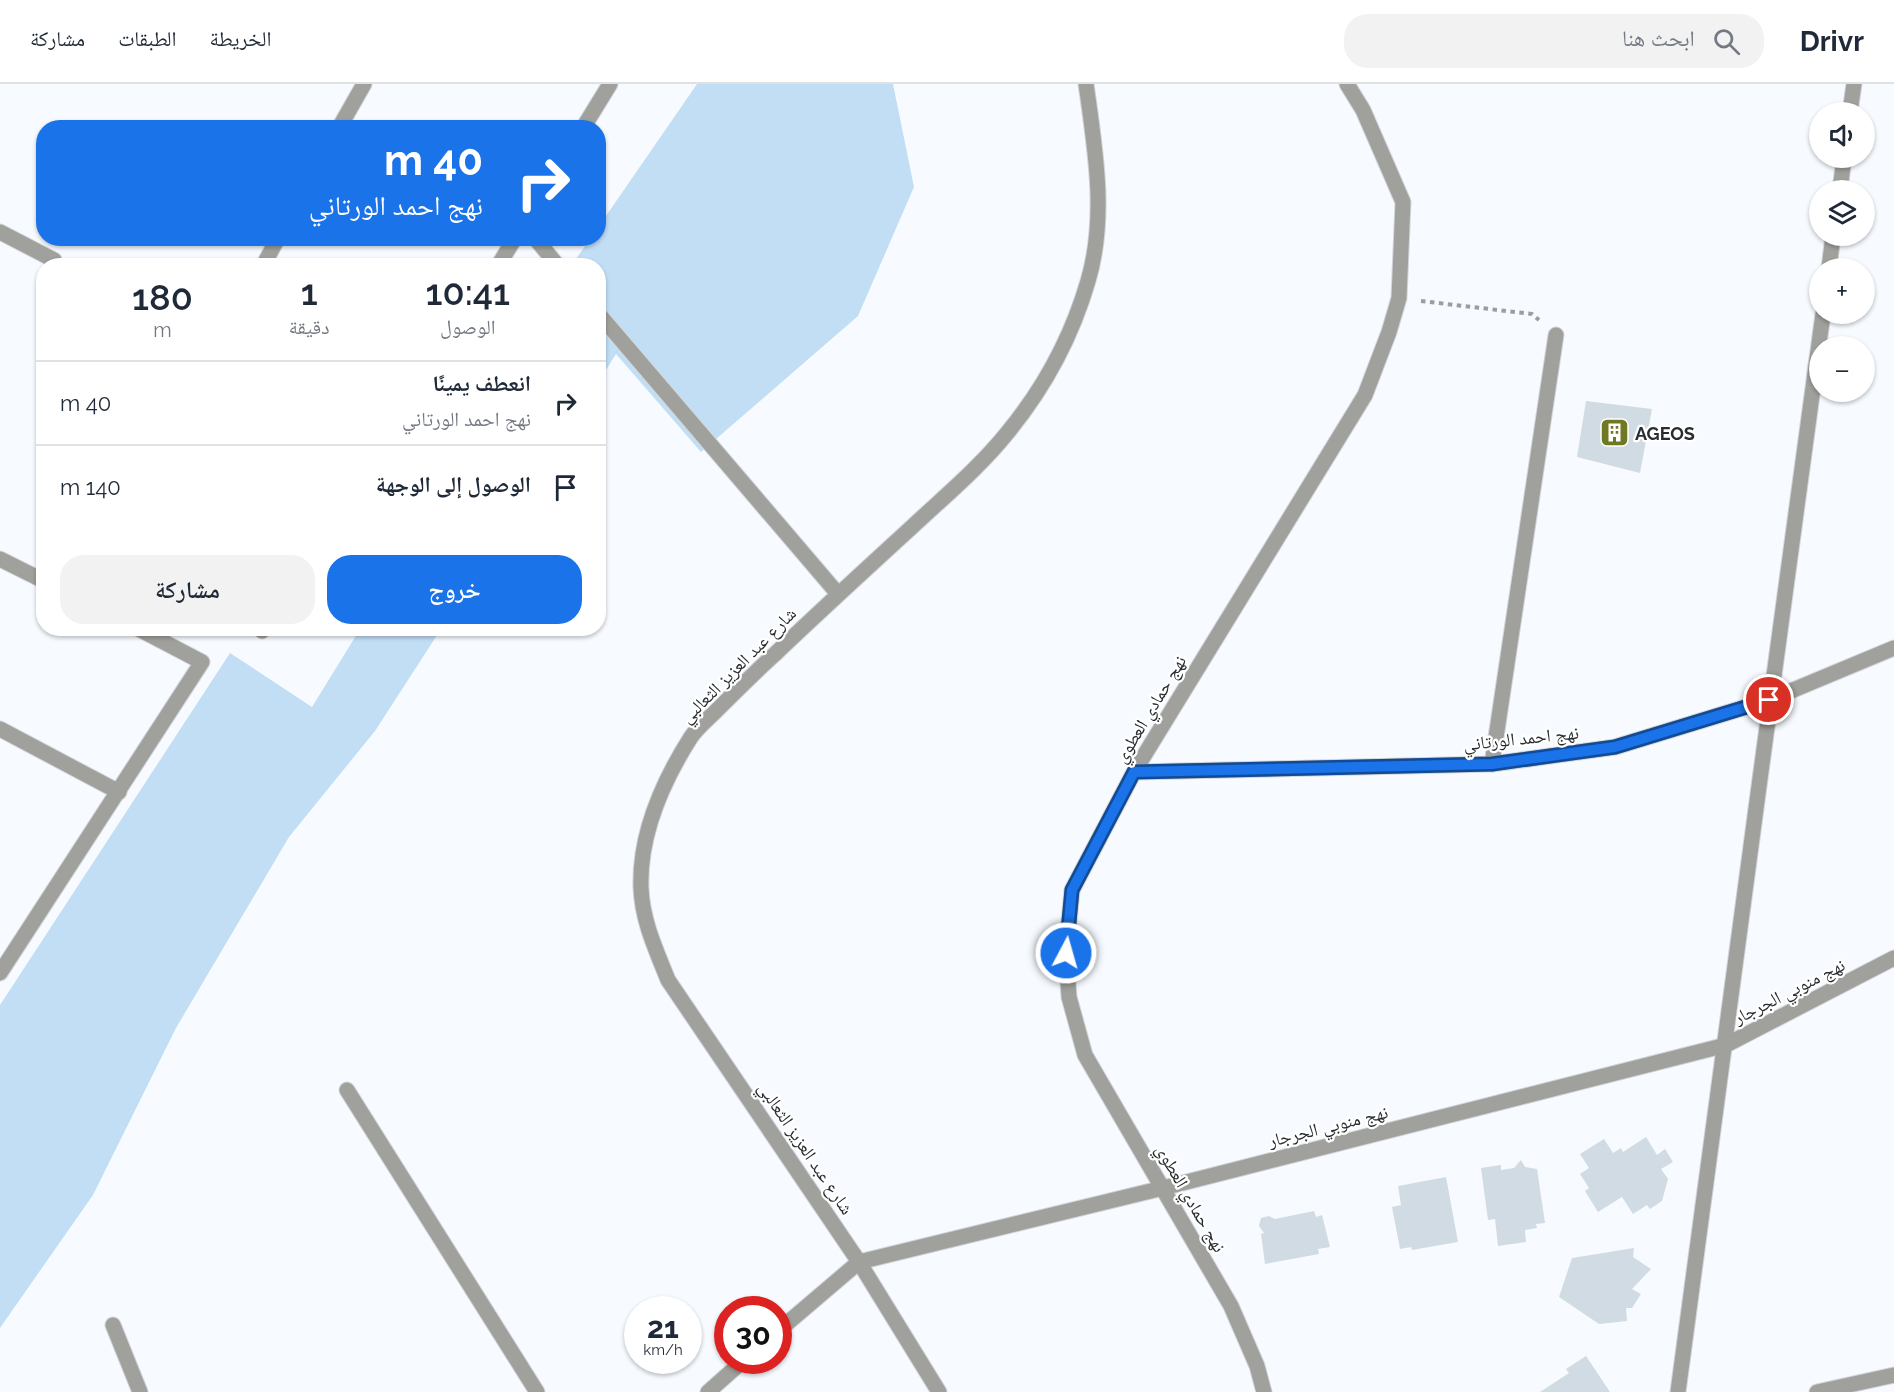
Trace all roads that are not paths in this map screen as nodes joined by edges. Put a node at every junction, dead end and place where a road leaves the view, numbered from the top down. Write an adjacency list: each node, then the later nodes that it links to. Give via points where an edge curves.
1 (364, 84): 7 (street)
2 (610, 84): 8 (street)
3 (1086, 84): 18 (street, شارع عبد العزيز الثعالبي, via 1096,159 1095,245 1089,280 1062,348 1009,432)
4 (1347, 84): 24 (street, نهج حمادي العطوي, via 1363,110 1403,202 1399,298 1389,332 1365,395)
5 (1854, 84): 6 (street)
6 (1851, 102)
7 (344, 120)
8 (589, 120)
9 (0, 232): 11 (street)
10 (542, 246): 12 (street)
11 (50, 258)
12 (552, 258)
13 (606, 322): 18 (street)
14 (1822, 324): 21 (street)
15 (1556, 334): 23 (street)
16 (0, 559): 17 (street)
17 (36, 577)
18 (838, 594): 31 (street, شارع عبد العزيز الثعالبي, via 693,735 661,790 644,844 641,888 648,930 668,980)
19 (152, 636): 25 (street, via 202,662)
20 (1894, 648): 21 (street, نهج احمد الورتاني)
21 (1769, 700): 23 (street, نهج احمد الورتاني, via 1615,747); 28 (street)
22 (0, 729): 25 (street)
23 (1492, 764): 24 (street, نهج احمد الورتاني)
24 (1134, 772): 30 (street, نهج حمادي العطوي, via 1072,890 1066,953 1069,997 1085,1055)
25 (119, 792): 27 (street)
26 (1894, 958): 28 (street, نهج منوبي الجرجار)
27 (0, 973)
28 (1726, 1045): 30 (street, نهج منوبي الجرجار); 41 (street)
29 (347, 1090): 37 (street)
30 (1163, 1188): 31 (street, نهج منوبي الجرجار); 40 (street, نهج حمادي العطوي, via 1231,1306)
31 (859, 1262): 32 (street, نهج منوبي الجرجار); 39 (street, شارع عبد العزيز الثعالبي)
32 (792, 1319)
33 (113, 1325): 36 (street)
34 (728, 1374): 38 (street)
35 (1894, 1375): 42 (street)
36 (141, 1392)
37 (537, 1392)
38 (708, 1392)
39 (939, 1392)
40 (1264, 1392)
41 (1678, 1392)
42 (1817, 1392)

